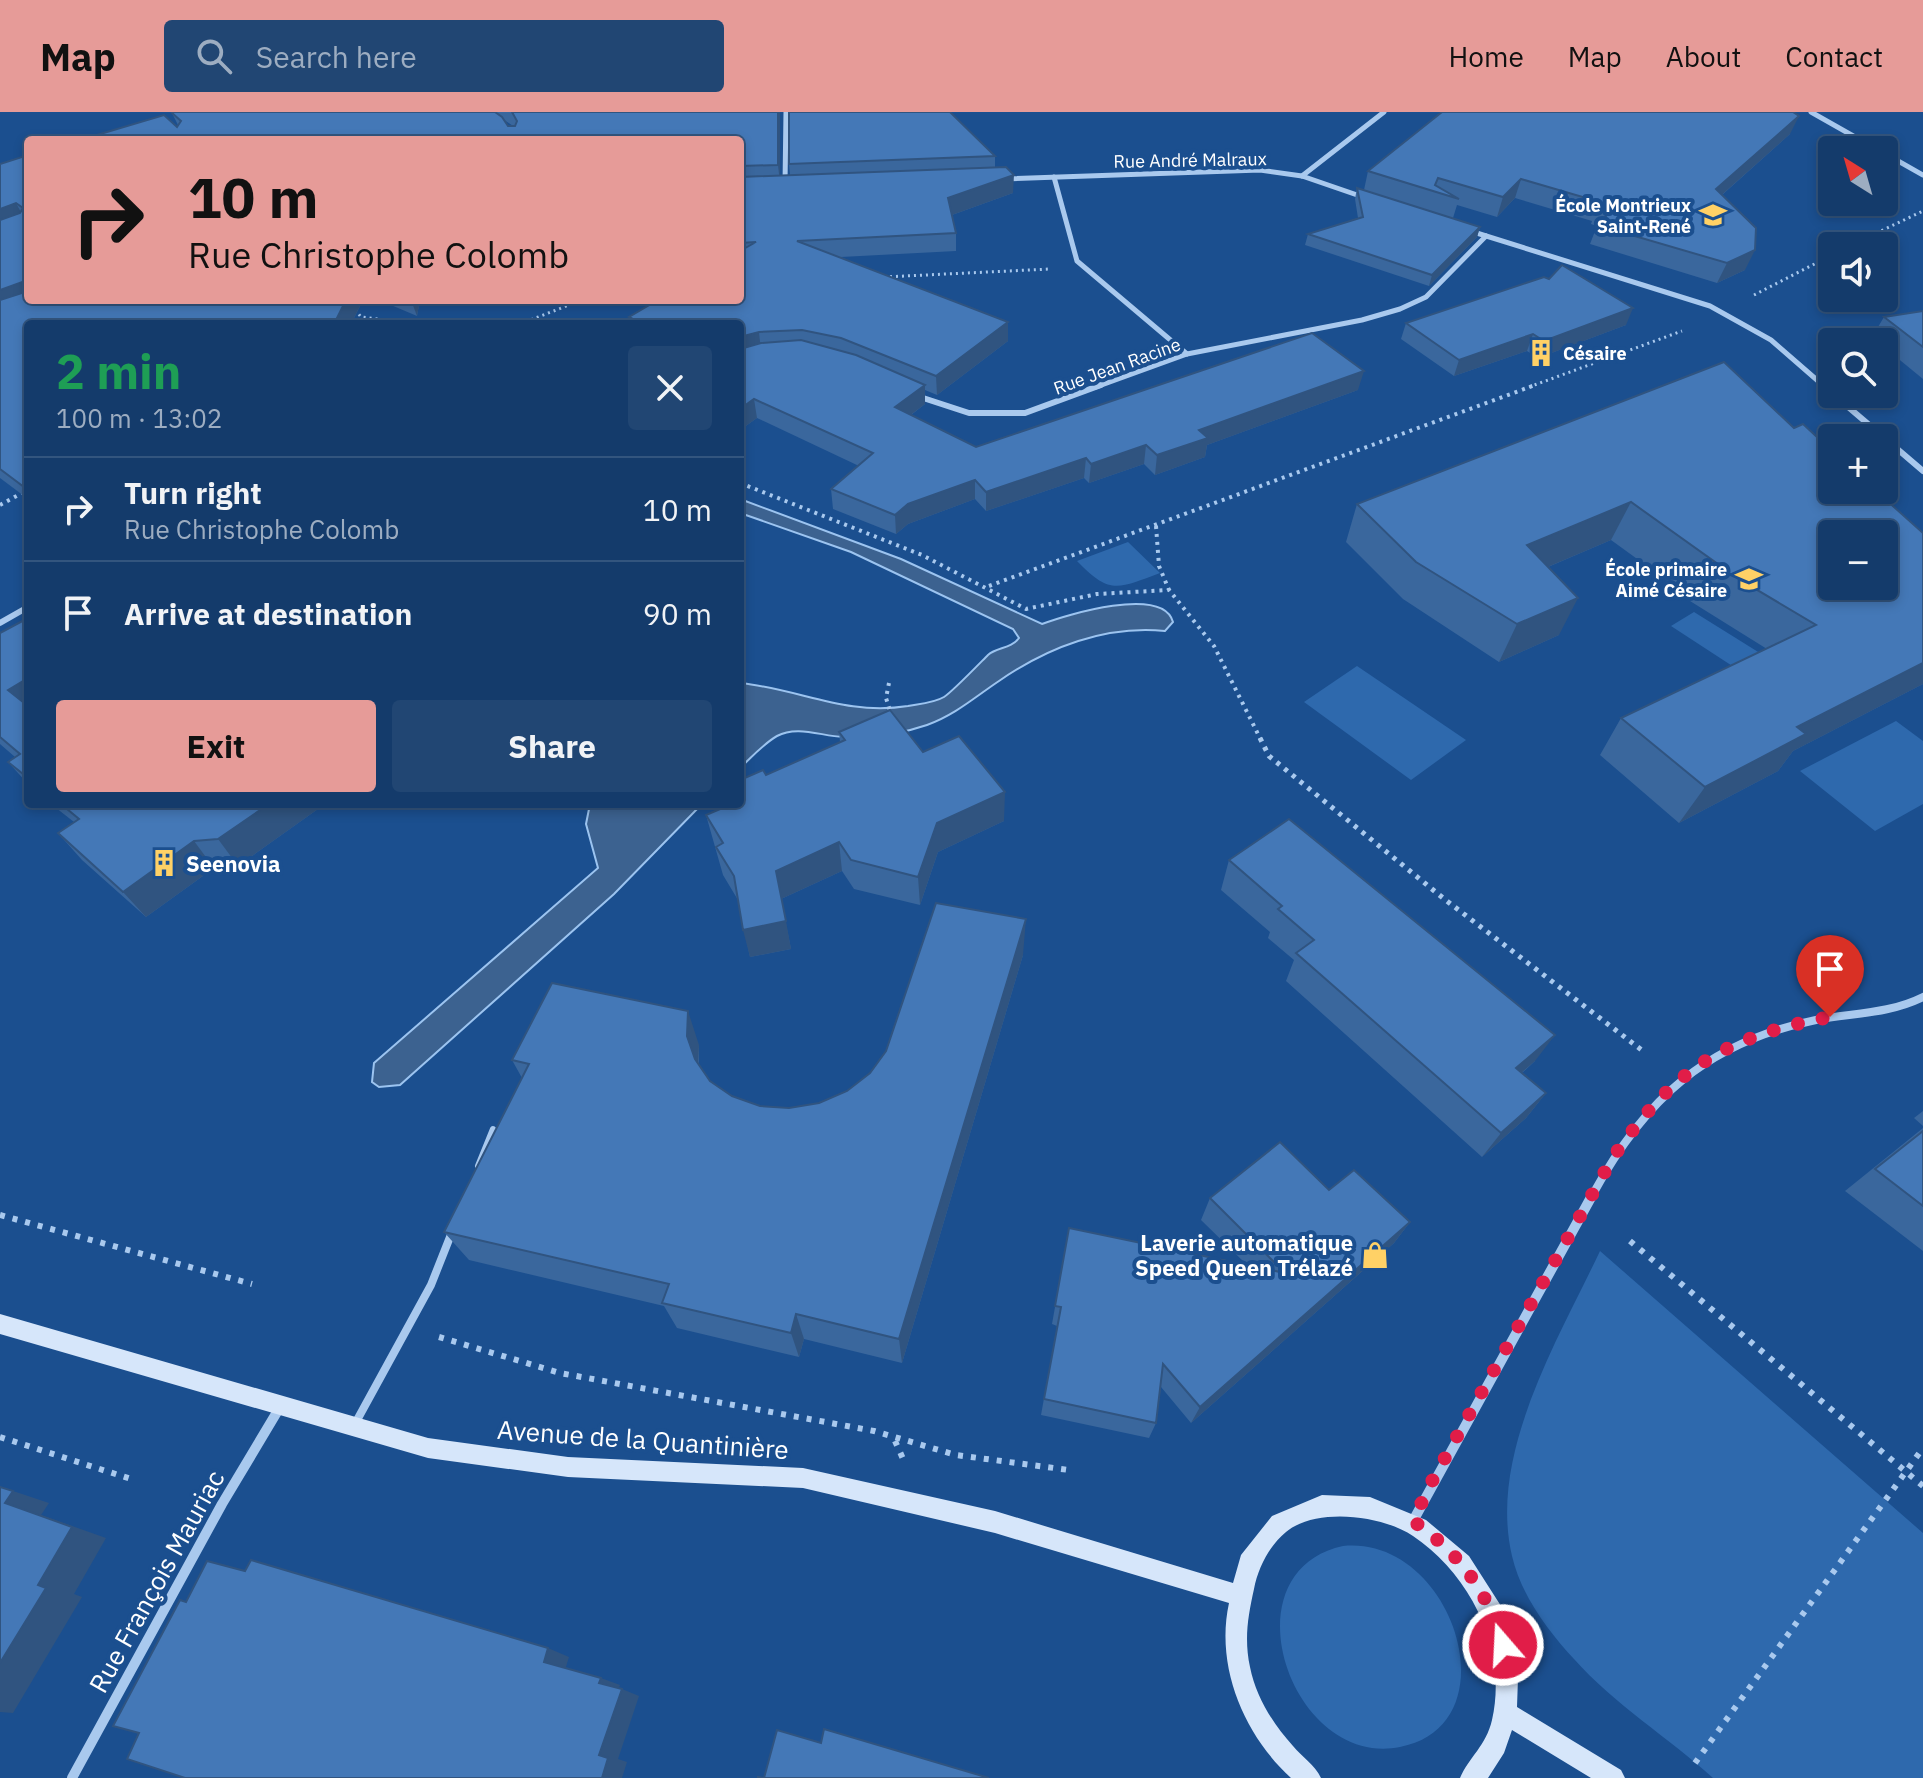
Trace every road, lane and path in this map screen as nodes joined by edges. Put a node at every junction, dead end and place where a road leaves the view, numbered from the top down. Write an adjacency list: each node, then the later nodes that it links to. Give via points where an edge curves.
1 (786, 112): 10 (street, via 785,188)
2 (1384, 112): 7 (street)
3 (1811, 112): 4 (street)
4 (1853, 136)
5 (1898, 161): 6 (street)
6 (1923, 175)
7 (1302, 176): 8 (street, Rue André Malraux, via 1260,170); 11 (street, Rue André Malraux)
8 (1054, 177): 9 (street, Rue André Malraux); 16 (street)
9 (1000, 179)
10 (770, 189)
11 (1371, 200)
12 (1923, 211): 14 (path)
13 (1457, 227): 15 (street)
14 (1879, 232)
15 (1486, 236): 25 (street, Rue Jean Racine, via 1416,303 1362,320); 26 (street, via 1726,313 1771,340)
16 (1077, 261): 18 (path, via 1054,269); 25 (street)
17 (1818, 262): 19 (path)
18 (882, 277)
19 (1748, 298)
20 (351, 304): 22 (path, via 361,317)
21 (572, 304): 23 (path)
22 (385, 320)
23 (530, 320)
24 (1692, 328): 33 (path)
25 (1187, 354): 27 (street, Rue Jean Racine, via 1025,413 969,413)
26 (1818, 380)
27 (905, 391)
28 (1850, 408): 29 (street)
29 (1923, 471)
30 (744, 484): 34 (path, via 845,522)
31 (22, 493): 32 (path)
32 (0, 505)
33 (1156, 526): 34 (path); 35 (path, via 1159,566)
34 (988, 586): 35 (path, via 1026,609 1129,588)
35 (1169, 590): 41 (path, via 1214,646 1269,756)
36 (24, 609): 37 (street)
37 (0, 623)
38 (889, 683): 39 (path, via 888,705)
39 (896, 728)
40 (1923, 997): 58 (street, via 1877,1011 1772,1029 1679,1077 1612,1159)
41 (1643, 1051)
42 (493, 1129): 43 (lane)
43 (476, 1171)
44 (0, 1215): 47 (path)
45 (453, 1228): 51 (lane, via 431,1285)
46 (1630, 1241): 55 (path)
47 (252, 1284)
48 (0, 1324): 50 (street, Avenue de la Quantinière)
49 (427, 1334): 54 (path, via 560,1373 874,1431 956,1455)
50 (281, 1406): 51 (street, Avenue de la Quantinière); 62 (street, Rue François Mauriac)
51 (353, 1428): 59 (street, Avenue de la Quantinière, via 428,1448 568,1467 803,1478 995,1522)
52 (0, 1437): 56 (path)
53 (1923, 1448): 55 (path)
54 (1069, 1470)
55 (1907, 1471): 57 (path); 61 (path)
56 (131, 1479)
57 (1923, 1486)
58 (1413, 1521): 59 (street, via 1346,1503 1304,1511 1269,1535 1245,1572); 60 (street, via 1462,1563 1488,1602 1503,1645)
59 (1238, 1595): 63 (street, via 1236,1648 1250,1702 1273,1743)
60 (1505, 1713): 64 (street, via 1491,1754); 65 (street)
61 (1695, 1763)
62 (72, 1778)
63 (1309, 1778)
64 (1472, 1778)
65 (1613, 1778)

